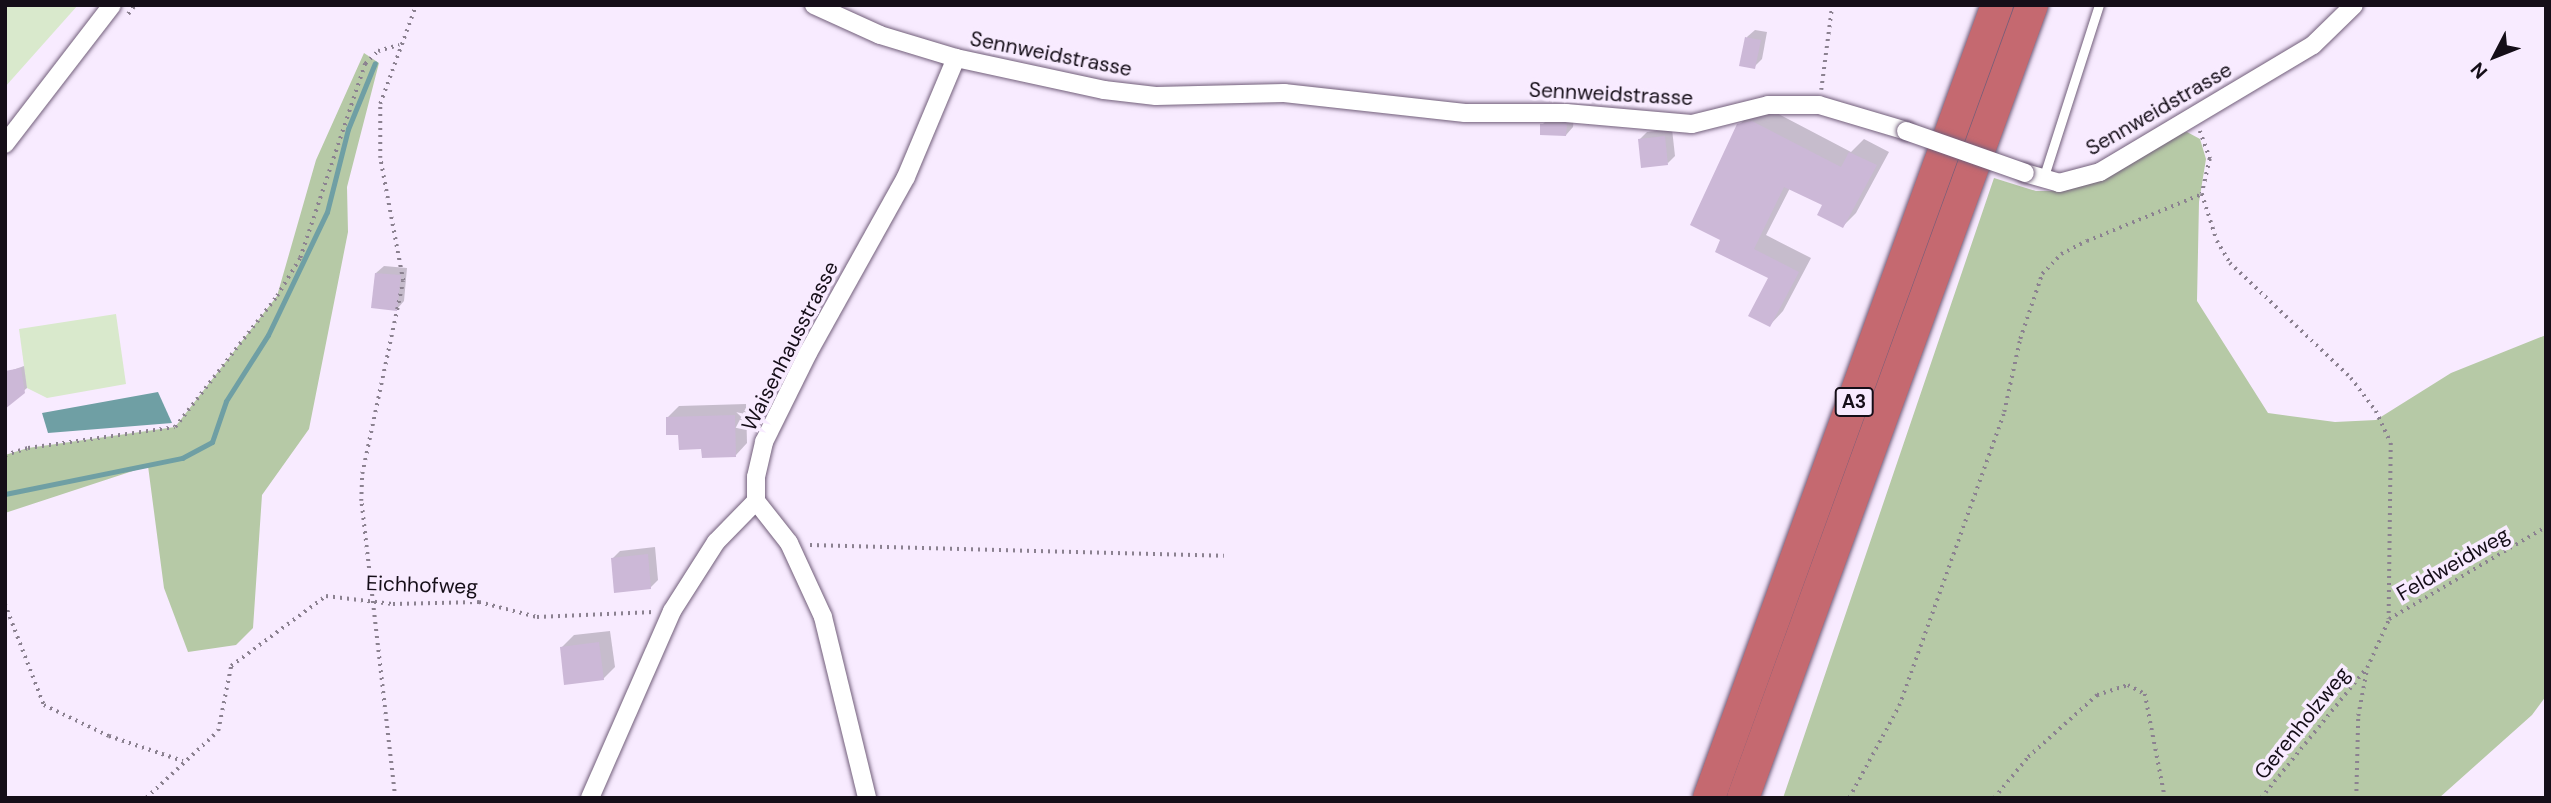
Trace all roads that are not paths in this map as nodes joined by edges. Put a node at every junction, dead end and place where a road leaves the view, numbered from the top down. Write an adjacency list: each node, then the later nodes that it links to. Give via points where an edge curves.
1 (112, 5): 8 (street)
2 (814, 5): 7 (street, Sennweidstrasse, via 880,35)
3 (1997, 5): 13 (highway, A3)
4 (2032, 5): 14 (highway, A3)
5 (2099, 5): 9 (lane)
6 (2354, 5): 9 (street, Sennweidstrasse, via 2313,45 2100,172 2059,183)
7 (956, 58): 9 (street, Sennweidstrasse, bridge, via 1104,90 1156,96 1284,93 1465,113 1566,113 1692,124 1768,105 1819,105); 10 (street, Waisenhausstrasse, via 905,177 764,442)
8 (5, 144)
9 (2043, 179)
10 (756, 500): 11 (street, via 716,542 671,611); 12 (street, via 789,544 823,617)
11 (590, 798)
12 (867, 798)
13 (1709, 798)
14 (1743, 798)

